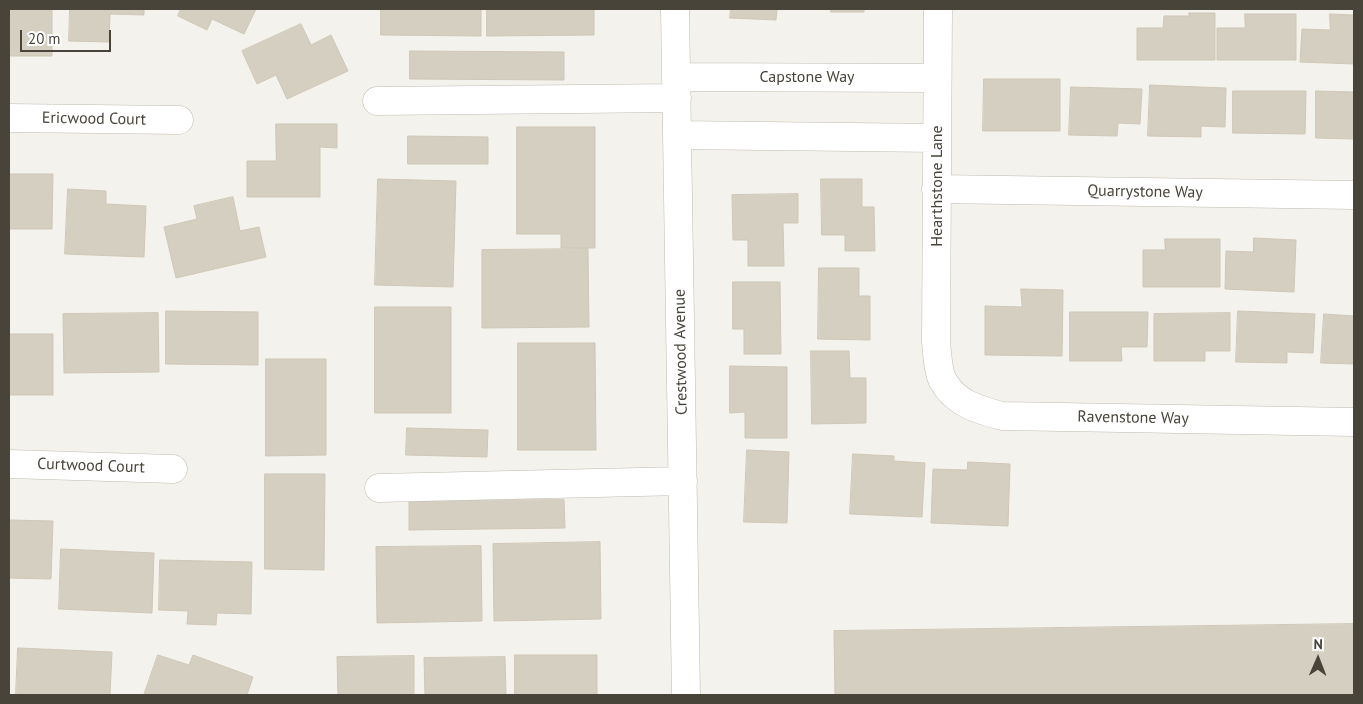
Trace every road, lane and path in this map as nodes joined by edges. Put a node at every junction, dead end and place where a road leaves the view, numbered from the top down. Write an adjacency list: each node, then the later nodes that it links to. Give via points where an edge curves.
1 (675, 9): 4 (street, Crestwood Avenue)
2 (938, 9): 3 (street, Hearthstone Lane)
3 (937, 78): 4 (street, Capstone Way); 9 (street, Hearthstone Lane)
4 (676, 88): 5 (street, Capstone Way); 8 (street, Crestwood Avenue)
5 (377, 101)
6 (9, 118): 7 (street, Ericwood Court)
7 (179, 120)
8 (677, 135): 9 (street); 16 (street, Crestwood Avenue)
9 (937, 138): 10 (street, Hearthstone Lane)
10 (936, 189): 11 (street, Quarrystone Way); 12 (street, Hearthstone Lane, via 936,341)
11 (1354, 195)
12 (939, 362): 13 (street, Ravenstone Way, via 942,379 957,399 976,409 1002,416)
13 (1354, 422)
14 (9, 464): 15 (street, Curtwood Court)
15 (173, 468)
16 (683, 481): 17 (street); 18 (street, Crestwood Avenue)
17 (379, 488)
18 (686, 695)

